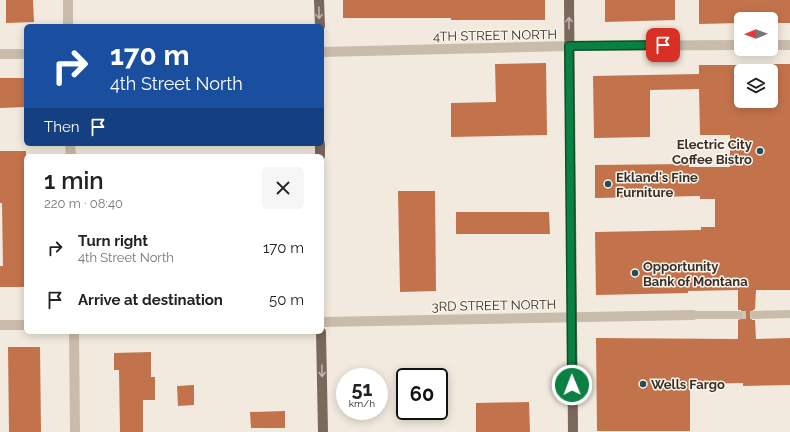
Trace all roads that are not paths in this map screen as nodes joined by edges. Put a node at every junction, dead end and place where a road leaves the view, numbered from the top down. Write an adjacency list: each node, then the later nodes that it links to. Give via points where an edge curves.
1 (68, 0): 4 (street)
2 (319, 0): 5 (main road, one-way to 5)
3 (569, 0): 9 (main road, one-way to 3)
4 (68, 24)
5 (320, 24)
6 (790, 44): 8 (street)
7 (734, 45): 9 (street, 4TH STREET NORTH)
8 (778, 45)
9 (569, 46): 10 (street, 4TH STREET NORTH); 17 (main road)
10 (324, 52)
11 (0, 54): 12 (street)
12 (24, 54)
13 (790, 314): 16 (street)
14 (693, 315): 15 (street, 3RD STREET NORTH); 17 (street, 3RD STREET NORTH)
15 (738, 315)
16 (755, 315)
17 (572, 317): 18 (street, 3RD STREET NORTH); 25 (main road)
18 (324, 322)
19 (0, 325): 20 (street)
20 (24, 325)
21 (74, 334): 23 (street)
22 (321, 334): 24 (main road, one-way to 24)
23 (75, 432)
24 (323, 432)
25 (573, 432)

